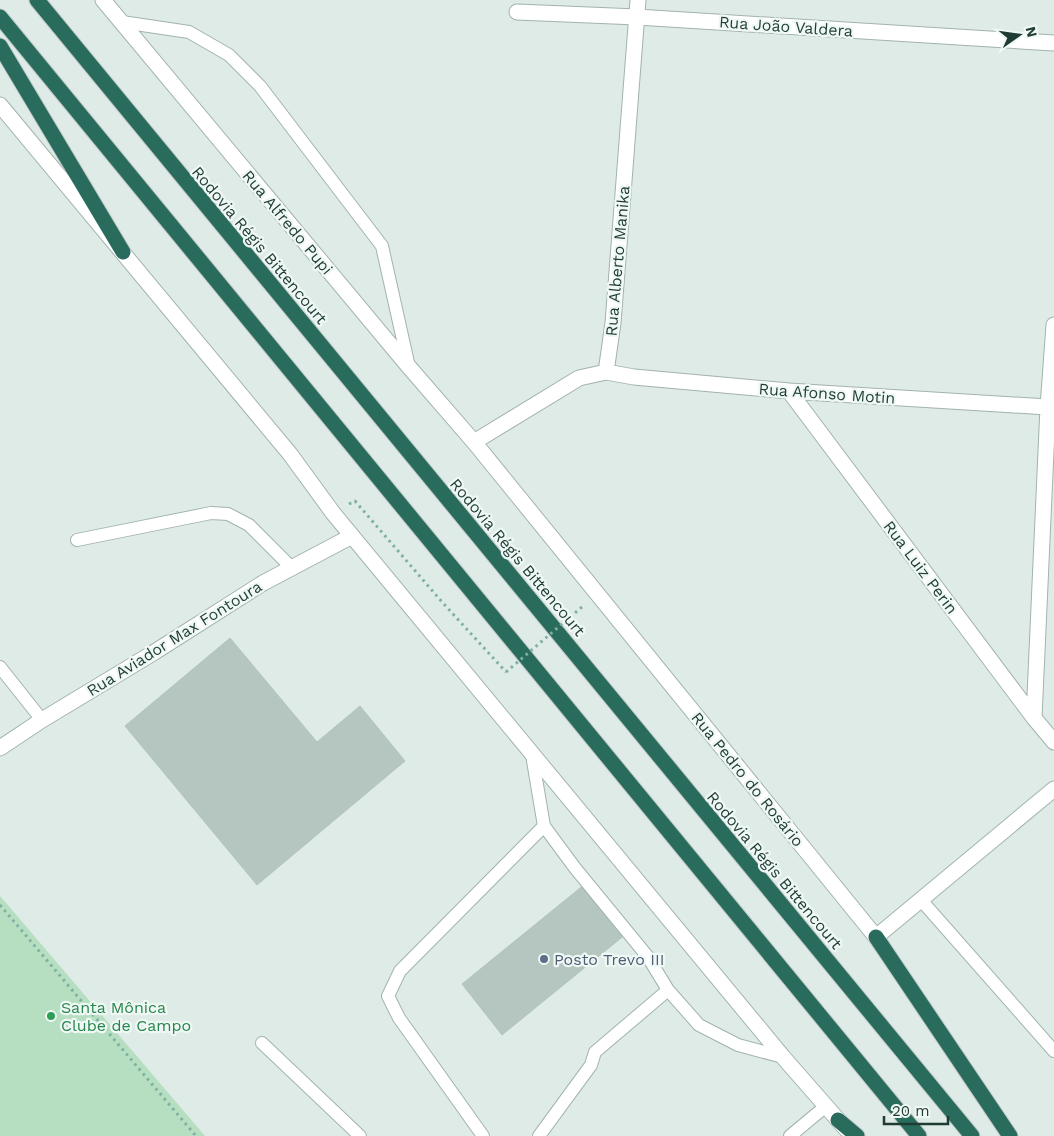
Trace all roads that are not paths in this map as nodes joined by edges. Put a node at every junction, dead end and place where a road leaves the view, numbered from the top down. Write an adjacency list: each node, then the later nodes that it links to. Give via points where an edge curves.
1 (37, 0): 44 (highway, Rodovia Régis Bittencourt)
2 (103, 0): 7 (street, Rua Alfredo Pupi)
3 (638, 0): 6 (street, Rua Alberto Manika)
4 (517, 12): 6 (street, Rua João Valdera)
5 (0, 17): 43 (highway)
6 (637, 17): 8 (street, Rua João Valdera); 14 (street, Rua Alberto Manika, via 613,322)
7 (122, 22): 13 (street, Rua Alfredo Pupi); 13 (lane, via 189,32 229,55 260,86 382,246)
8 (1054, 42)
9 (0, 46): 11 (highway)
10 (0, 105): 11 (street)
11 (123, 252): 18 (street, via 290,454)
12 (1054, 325): 16 (street)
13 (409, 367): 17 (street, Rua Alfredo Pupi)
14 (606, 372): 15 (street, Rua Afonso Motin); 17 (street, via 580,378)
15 (789, 391): 16 (street, Rua Afonso Motin); 22 (street, Rua Luiz Perin)
16 (1048, 407): 22 (street)
17 (474, 442): 30 (street, Rua Pedro do Rosário)
18 (352, 536): 20 (street, Rua Aviador Max Fontoura); 26 (street)
19 (77, 540): 20 (lane, via 211,513 228,514 249,525)
20 (291, 567): 23 (street, Rua Aviador Max Fontoura)
21 (0, 667): 23 (lane)
22 (1034, 718): 24 (street, Rua Luiz Perin)
23 (42, 720): 25 (street, Rua Aviador Max Fontoura)
24 (1054, 742)
25 (0, 748)
26 (532, 755): 28 (lane); 34 (street)
27 (1054, 789): 29 (street)
28 (544, 826): 31 (lane, via 648,958); 38 (lane, via 400,971 388,996 399,1018)
29 (921, 900): 30 (street); 33 (lane)
30 (876, 937): 45 (highway)
31 (668, 990): 34 (lane, via 699,1025 738,1045); 39 (lane, via 595,1052 591,1065)
32 (262, 1043): 37 (lane)
33 (1054, 1051)
34 (783, 1057): 35 (street)
35 (826, 1106): 36 (street); 40 (lane)
36 (838, 1120): 41 (street); 42 (highway)
37 (360, 1136)
38 (483, 1136)
39 (539, 1136)
40 (790, 1136)
41 (851, 1136)
42 (857, 1136)
43 (919, 1136)
44 (972, 1136)
45 (1010, 1136)

